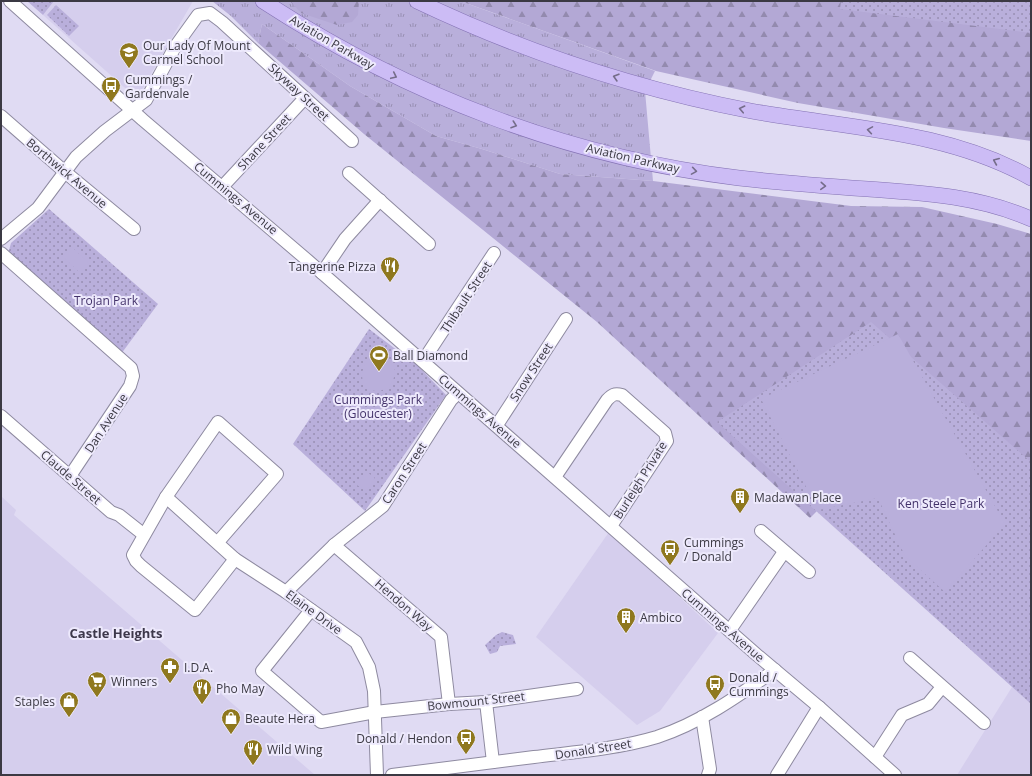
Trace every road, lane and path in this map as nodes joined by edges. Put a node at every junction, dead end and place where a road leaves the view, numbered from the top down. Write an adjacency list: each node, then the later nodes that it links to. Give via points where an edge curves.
1 (10, 1): 5 (street, Cummings Avenue)
2 (263, 1): 13 (main road, Aviation Parkway, one-way to 13, via 337,46 408,83 462,107 582,147 654,164 725,176 955,197 992,204)
3 (417, 1): 10 (main road, one-way to 3, via 995,160 944,143 750,110 640,84 516,43)
4 (306, 98): 5 (street, Skyway Street, via 210,13 202,13 194,19 175,47 146,100); 7 (street, Skyway Street); 11 (street, Shane Street)
5 (132, 110): 8 (street, via 76,157); 11 (street, Cummings Avenue)
6 (1, 116): 8 (street, Borthwick Avenue)
7 (352, 141)
8 (65, 172): 14 (street, Borthwick Avenue); 15 (street, via 38,208)
9 (349, 173): 12 (street)
10 (1031, 178)
11 (223, 186): 19 (street, Cummings Avenue)
12 (380, 200): 16 (street); 19 (street, via 345,239)
13 (1031, 219)
14 (134, 229)
15 (1, 239)
16 (429, 244)
17 (1, 253): 25 (street, Dan Avenue, via 130,368 133,376 130,386)
18 (494, 253): 21 (street, Thibault Street)
19 (322, 273): 21 (street, Cummings Avenue)
20 (566, 319): 24 (street, Snow Street)
21 (423, 361): 22 (street, Cummings Avenue)
22 (458, 393): 24 (street, Cummings Avenue); 32 (street, Caron Street, via 383,506)
23 (1, 416): 25 (street, Claude Street)
24 (497, 425): 26 (street, Cummings Avenue)
25 (70, 476): 30 (street, Claude Street, via 111,512 119,514)
26 (555, 477): 28 (street, Cummings Avenue); 28 (street, Burleigh Private, via 607,400 617,393 622,395 665,433 667,441)
27 (166, 497): 30 (street); 31 (street, Elaine Drive); 31 (street, via 218,422 277,474)
28 (611, 526): 38 (street, Cummings Avenue)
29 (761, 531): 33 (street)
30 (144, 534): 34 (street, via 133,554 136,561 195,610)
31 (218, 542): 34 (street, Elaine Drive)
32 (334, 545): 36 (street, Caron Street); 44 (street, Hendon Way, via 441,637)
33 (784, 552): 35 (street); 38 (street)
34 (235, 559): 36 (street, Elaine Drive)
35 (809, 572)
36 (286, 592): 37 (street, Elaine Drive)
37 (311, 610): 46 (street, Elaine Drive, via 356,642 369,667); 46 (street, Bowmount Street, via 262,671 321,722)
38 (730, 630): 40 (street, Cummings Avenue)
39 (910, 658): 41 (street)
40 (775, 670): 45 (street, Cummings Avenue); 47 (street, Donald Street, via 726,704)
41 (942, 687): 48 (street); 49 (street, via 928,704 902,715)
42 (577, 689): 43 (street, Bowmount Street)
43 (486, 702): 44 (street, Bowmount Street); 50 (street)
44 (449, 704): 46 (street, Bowmount Street)
45 (819, 706): 49 (street, Cummings Avenue); 54 (street)
46 (375, 712): 51 (street, Elaine Drive)
47 (702, 717): 50 (street, Donald Street, via 658,737 630,744); 53 (street, via 710,769)
48 (984, 723)
49 (875, 757): 55 (street, Cummings Avenue)
50 (493, 762): 52 (street, Donald Street)
51 (377, 775)
52 (392, 775)
53 (708, 775)
54 (777, 775)
55 (895, 775)

